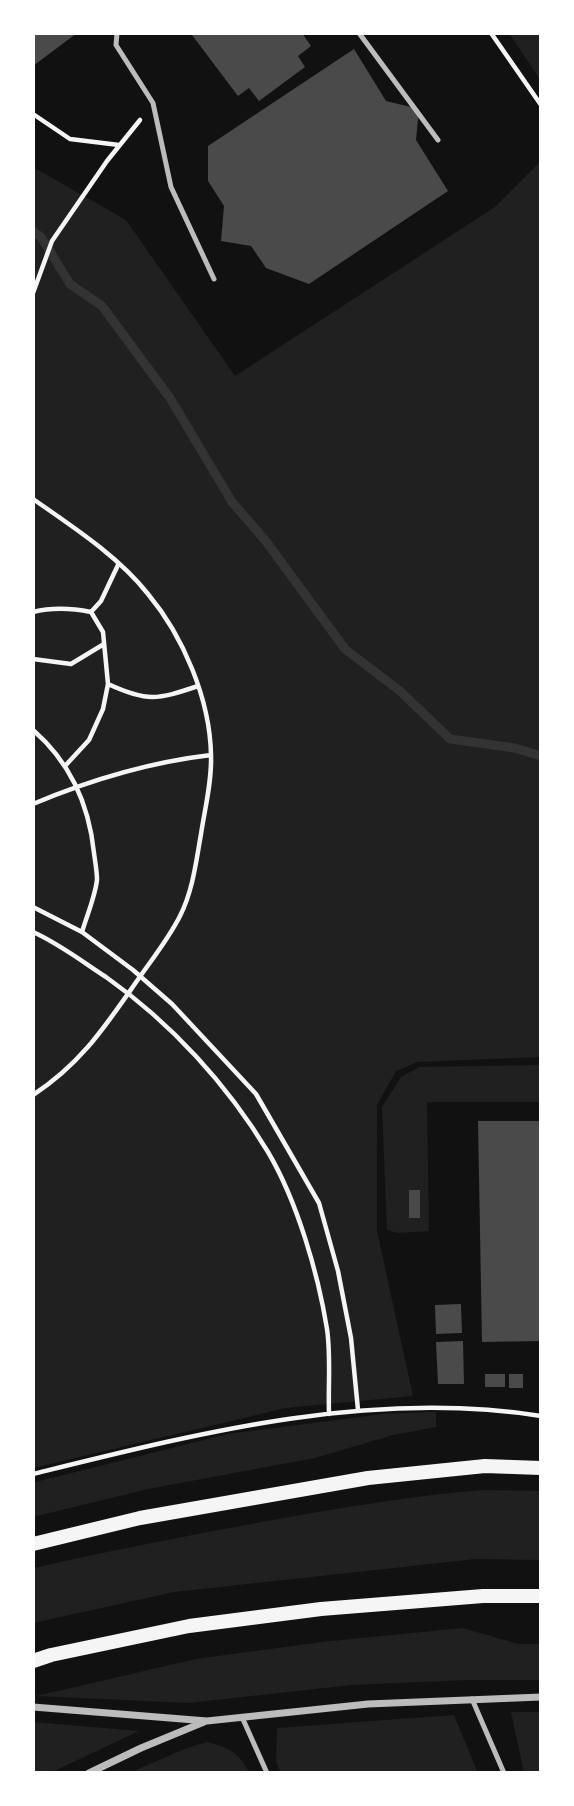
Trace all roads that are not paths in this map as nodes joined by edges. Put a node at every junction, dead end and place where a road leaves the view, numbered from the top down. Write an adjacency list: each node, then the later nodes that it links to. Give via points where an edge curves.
1 (117, 33): 4 (lane, via 116,45 153,103 171,187)
2 (359, 33): 3 (lane)
3 (438, 141)
4 (214, 279)
5 (541, 1468): 6 (main road, via 485,1466 368,1478 140,1518)
6 (33, 1544)
7 (541, 1596): 8 (main road, via 334,1608 188,1626)
8 (33, 1661)
9 (541, 1697): 10 (street)
10 (472, 1699): 12 (street); 16 (lane)
11 (33, 1707): 13 (street)
12 (242, 1717): 13 (street); 15 (lane)
13 (206, 1721): 14 (street)
14 (89, 1773)
15 (267, 1773)
16 (503, 1773)

